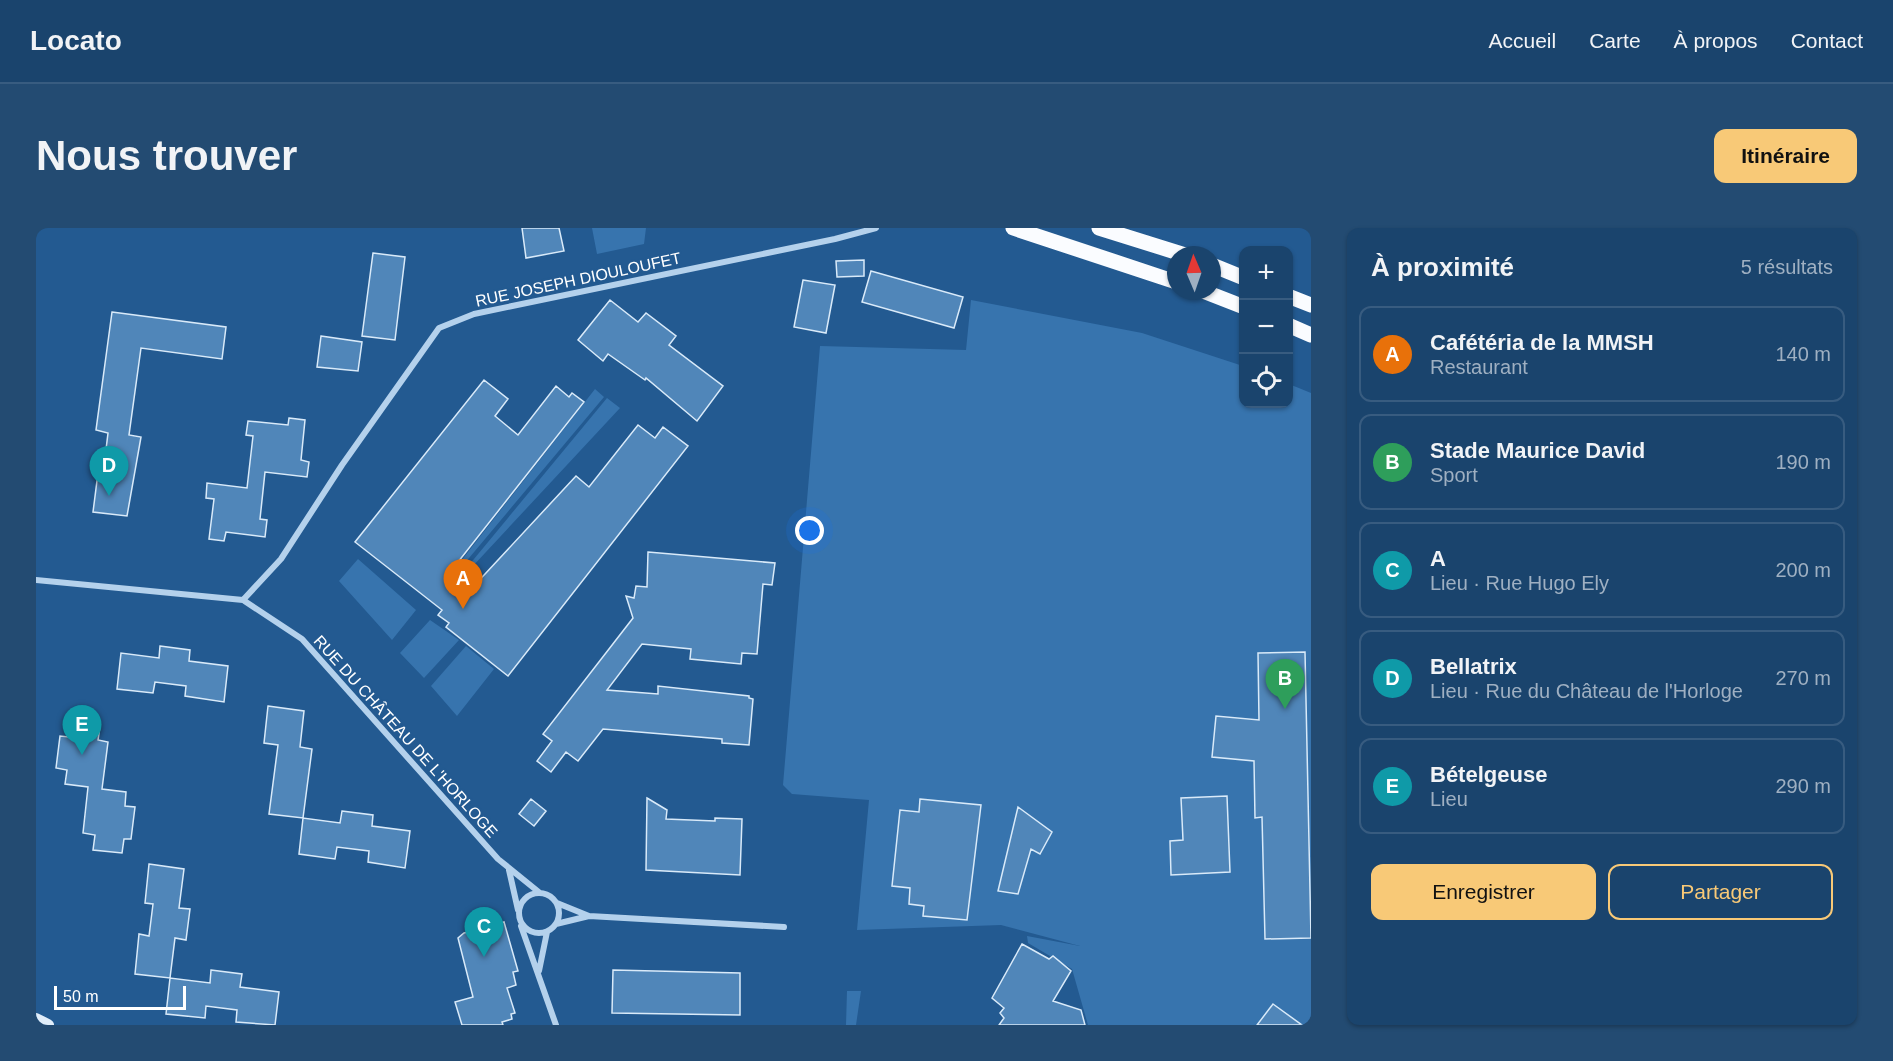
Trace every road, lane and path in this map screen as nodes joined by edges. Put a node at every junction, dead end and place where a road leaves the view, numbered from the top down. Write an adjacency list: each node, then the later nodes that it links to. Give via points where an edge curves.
1 (876, 228): 15 (street, RUE JOSEPH DIOULOUFET, via 474,314 439,328 281,559)
2 (1013, 228): 7 (main road)
3 (1099, 228): 4 (main road)
4 (1167, 249)
5 (1221, 269): 6 (main road)
6 (1239, 276)
7 (1167, 279)
8 (1221, 298): 10 (main road)
9 (1293, 298): 11 (main road)
10 (1239, 305)
11 (1311, 305)
12 (1293, 326): 13 (main road)
13 (1311, 335)
14 (36, 580): 15 (street, RUE DU CHÂTEAU DE L'HORLOGE)
15 (243, 600): 16 (street, RUE DU CHÂTEAU DE L'HORLOGE, via 302,639)
16 (509, 870): 17 (street, RUE DU CHÂTEAU DE L'HORLOGE); 19 (street, RUE DU CHÂTEAU DE L'HORLOGE)
17 (540, 893): 18 (street); 19 (street, via 523,899)
18 (556, 903): 20 (street); 22 (street)
19 (518, 910): 21 (street)
20 (590, 916): 22 (street); 23 (street)
21 (520, 923): 24 (street, via 535,934); 25 (street)
22 (556, 924): 24 (street)
23 (784, 927)
24 (547, 932): 25 (street)
25 (539, 972): 28 (street)
26 (36, 1019): 27 (main road)
27 (48, 1025)
28 (555, 1025)

